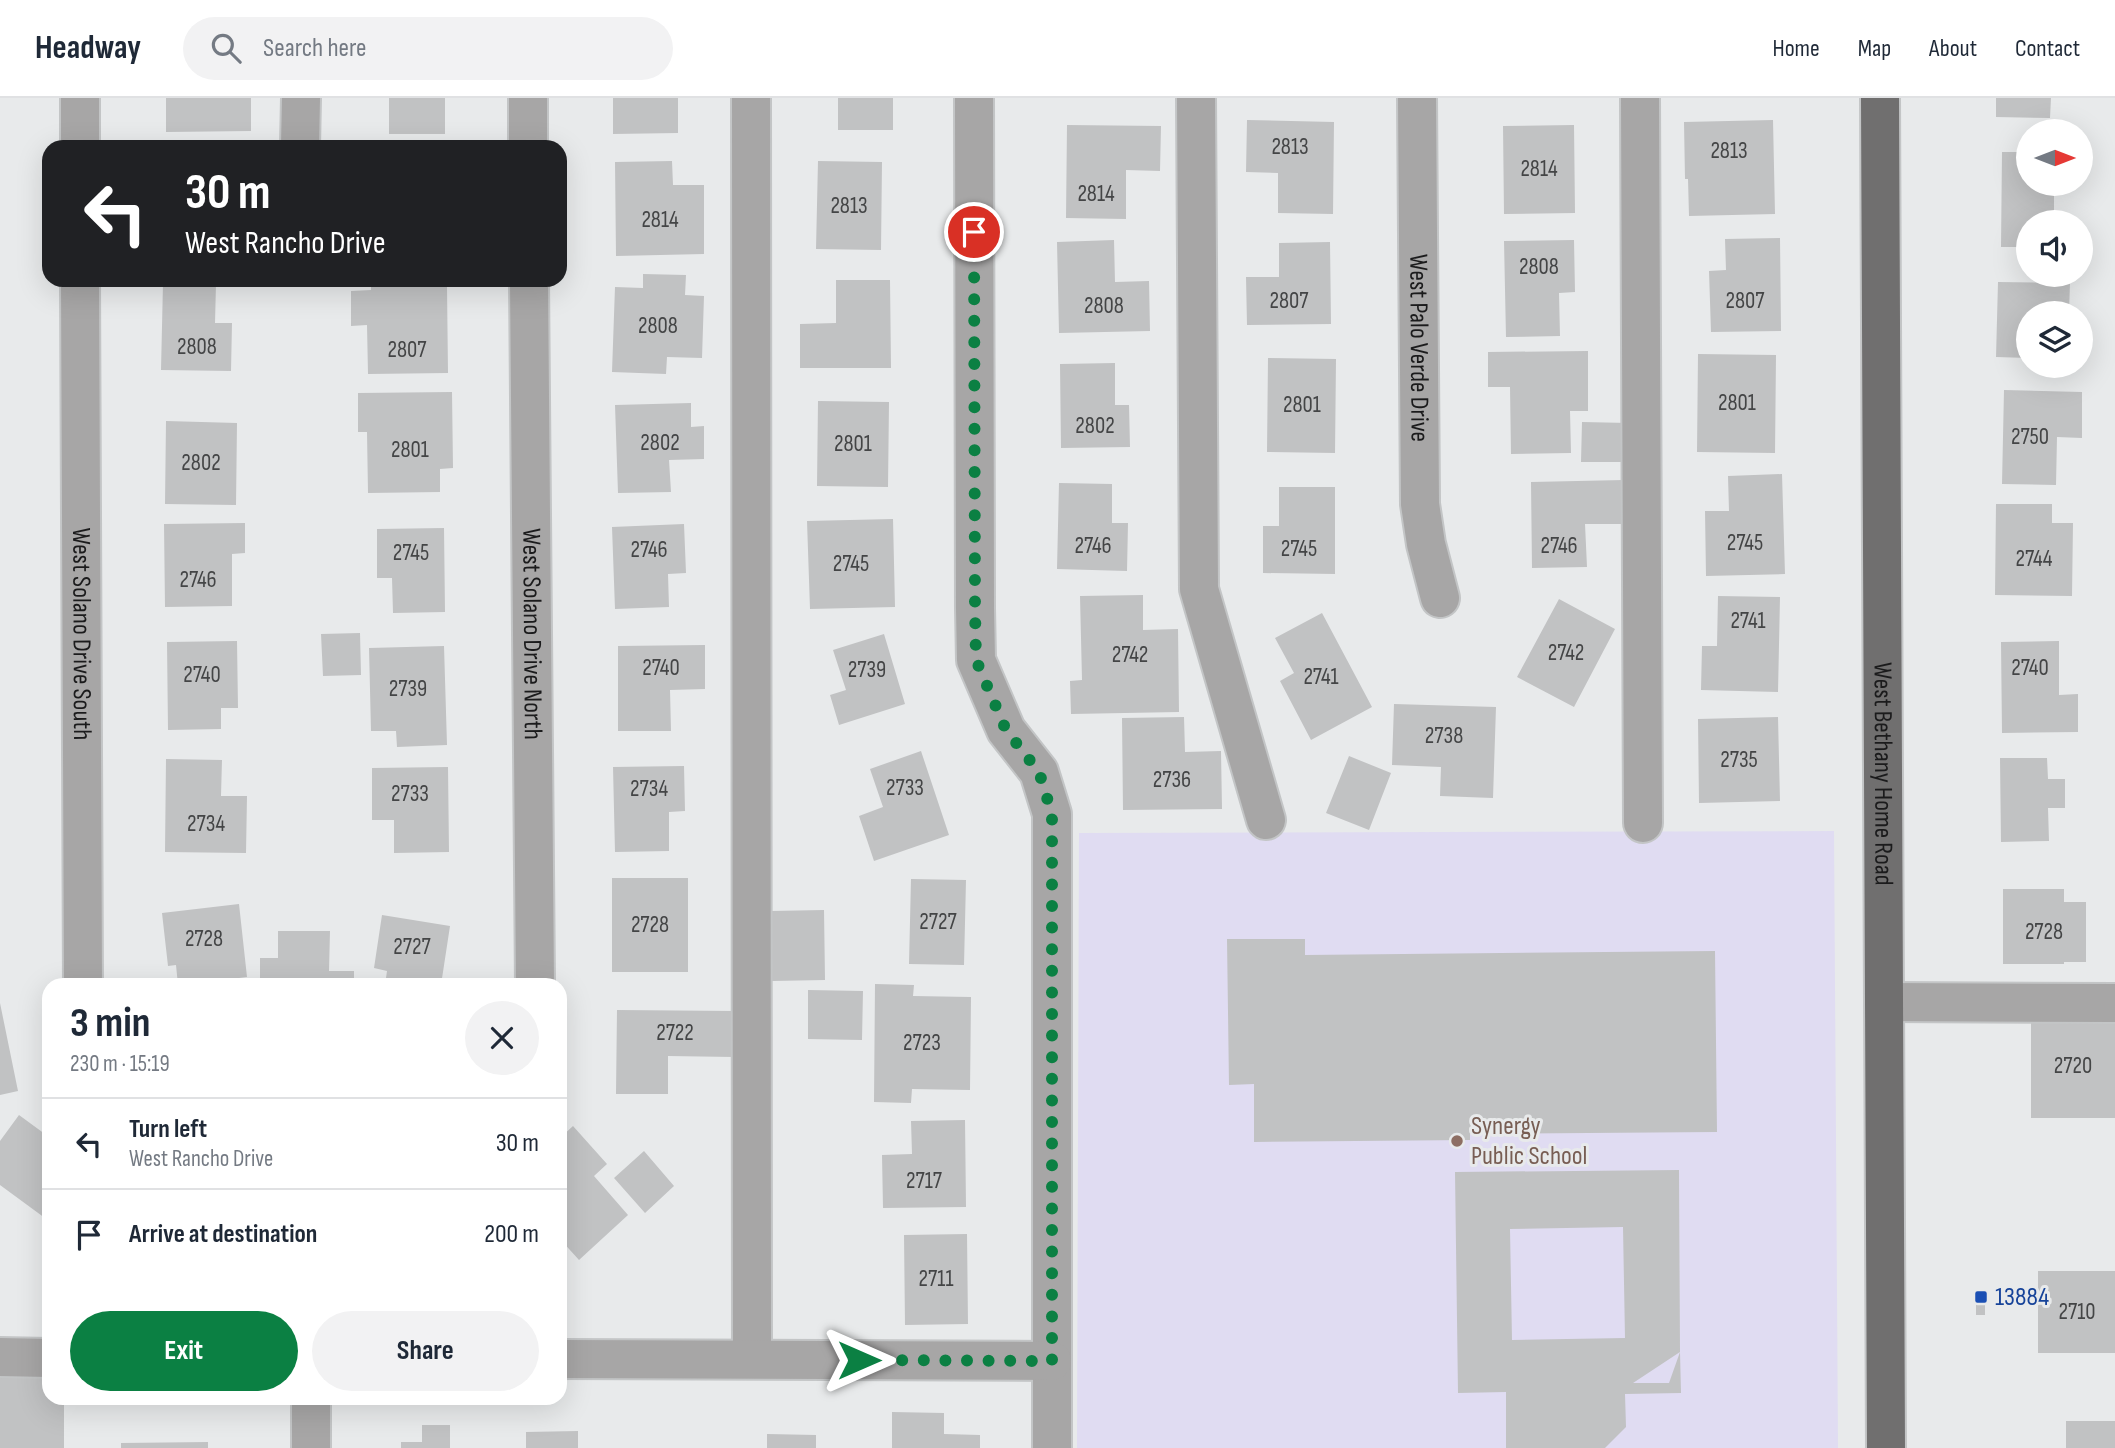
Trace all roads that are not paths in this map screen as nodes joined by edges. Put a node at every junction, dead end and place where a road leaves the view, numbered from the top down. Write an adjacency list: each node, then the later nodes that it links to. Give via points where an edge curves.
1 (80, 98): 10 (street)
2 (300, 98): 11 (street)
3 (528, 98): 12 (street)
4 (751, 98): 25 (street)
5 (974, 98): 26 (street, via 976,660 1006,730 1039,772 1052,814)
6 (1196, 98): 16 (street, via 1199,589)
7 (1417, 98): 15 (street, West Palo Verde Drive, via 1420,504)
8 (1640, 98): 17 (street)
9 (1880, 98): 20 (main road, West Bethany Home Road)
10 (80, 140)
11 (300, 140)
12 (528, 140)
13 (80, 287): 18 (street, West Solano Drive South)
14 (529, 287): 19 (street, West Solano Drive North)
15 (1440, 598)
16 (1266, 820)
17 (1643, 823)
18 (83, 978)
19 (535, 978)
20 (1884, 1002): 21 (street); 30 (main road, West Bethany Home Road)
21 (2115, 1003)
22 (0, 1357): 23 (street)
23 (42, 1358)
24 (567, 1359): 25 (street)
25 (752, 1359): 26 (street)
26 (1052, 1361): 29 (street)
27 (311, 1405): 28 (street)
28 (311, 1448)
29 (1052, 1448)
30 (1885, 1448)

